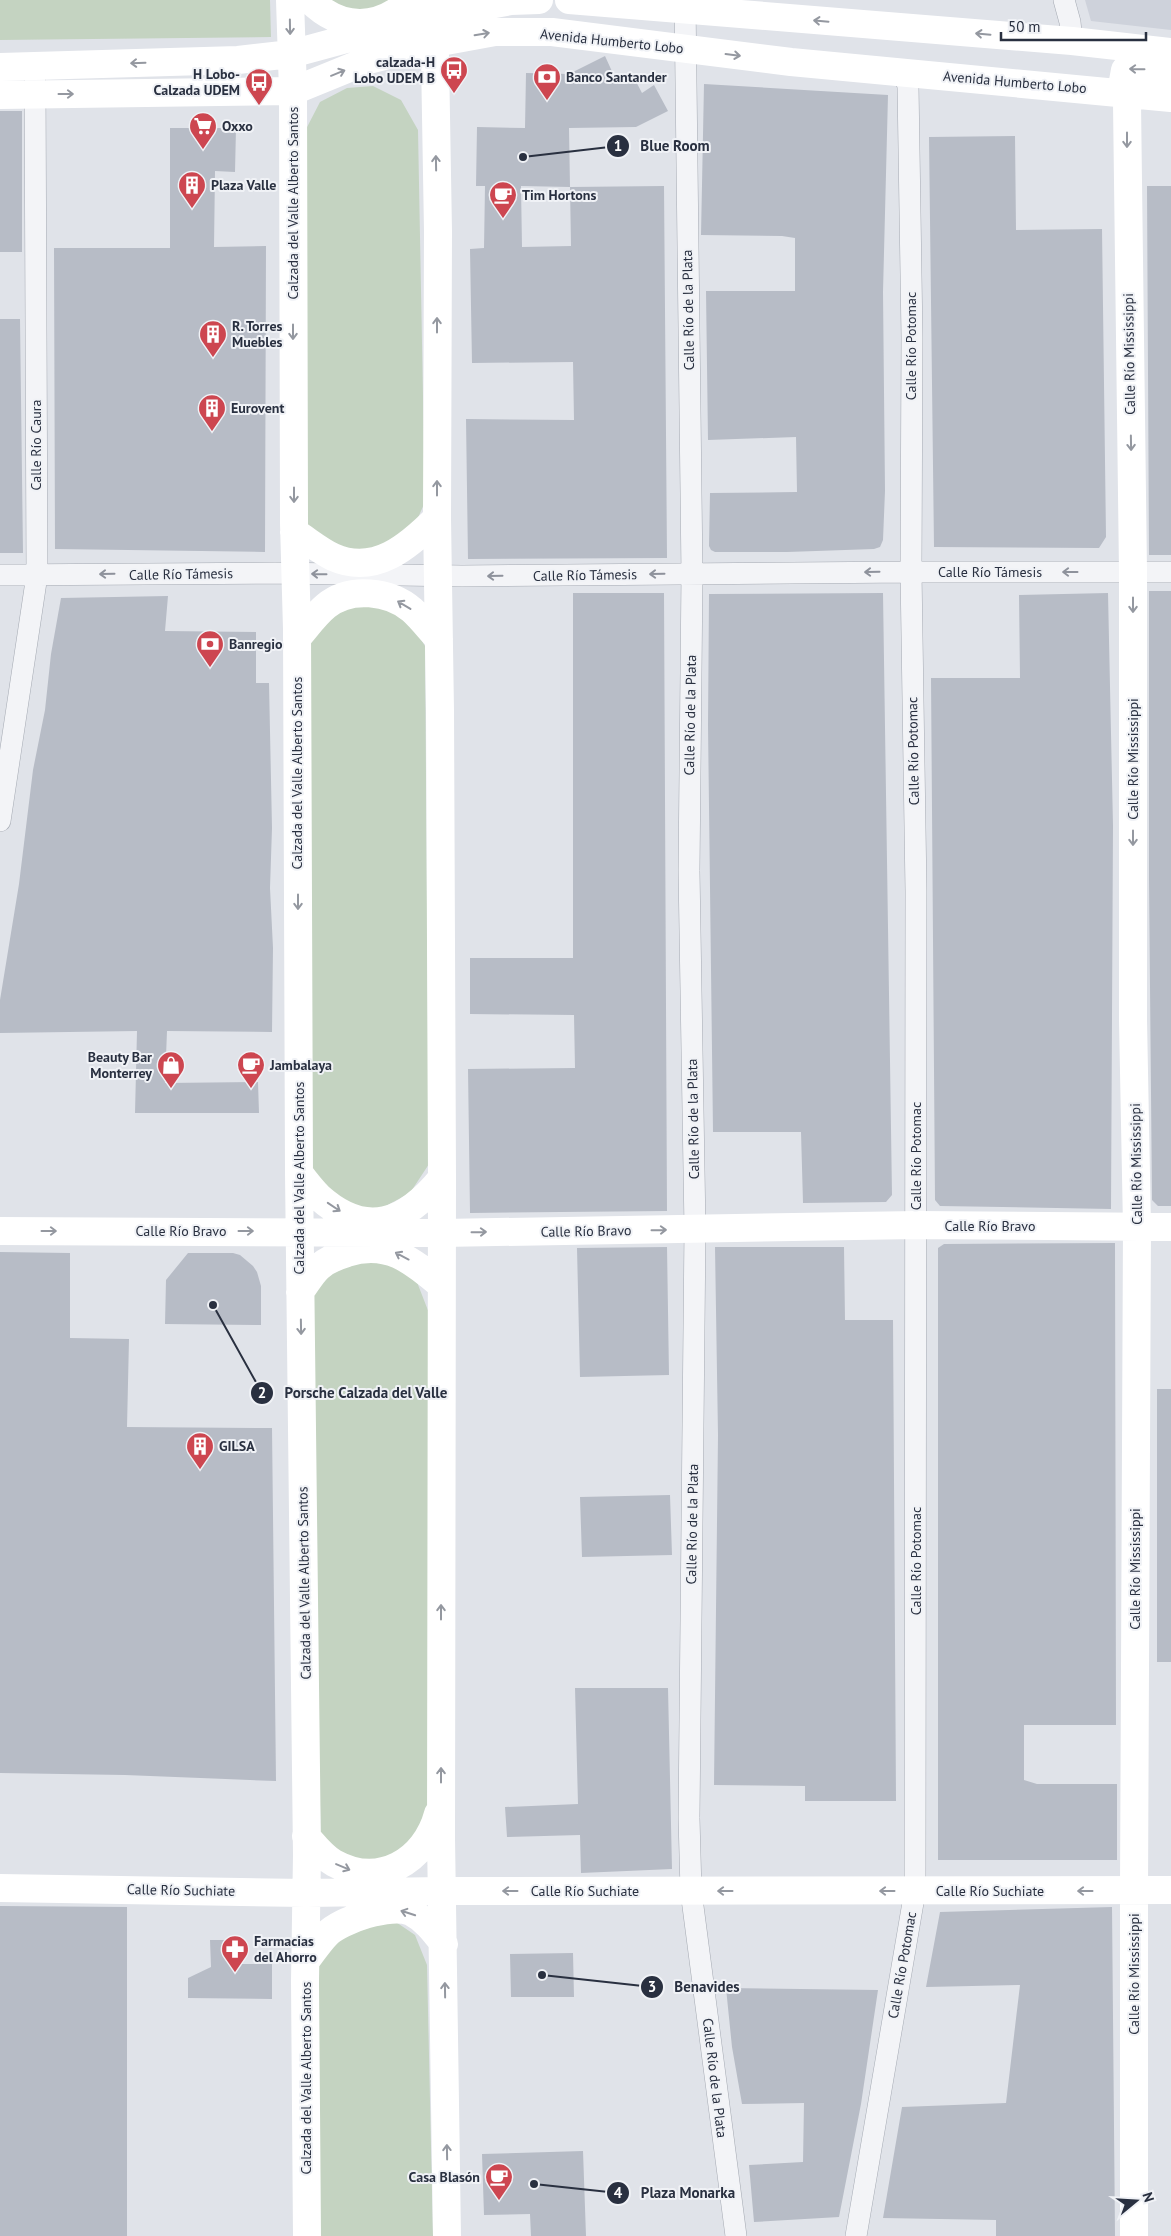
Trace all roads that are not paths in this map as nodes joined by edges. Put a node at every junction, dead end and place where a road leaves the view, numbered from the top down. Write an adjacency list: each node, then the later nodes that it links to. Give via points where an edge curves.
1 (290, 0): 13 (main road, Calzada del Valle Alberto Santos, one-way to 13)
2 (310, 0): 3 (main road, via 331,16 360,23 397,13)
3 (411, 0)
4 (539, 0): 8 (main road)
5 (570, 0): 7 (main road)
6 (1064, 0): 9 (street)
7 (685, 5): 9 (main road, one-way to 7); 11 (street, Calle Río de la Plata)
8 (435, 7): 10 (main road); 13 (main road)
9 (1072, 41): 12 (main road)
10 (435, 44): 11 (main road, Avenida Humberto Lobo, one-way to 11, via 495,32 552,32); 18 (main road, Avenida Humberto Lobo, one-way to 10, via 369,60); 23 (main road, one-way to 10)
11 (684, 49): 16 (main road, Avenida Humberto Lobo, one-way to 16); 29 (street, Calle Río de la Plata)
12 (1171, 52)
13 (291, 54): 14 (main road, one-way to 14, via 238,60); 18 (main road, Calzada del Valle Alberto Santos)
14 (34, 66): 15 (main road); 21 (street, Calle Río Caura)
15 (0, 67)
16 (903, 72): 19 (main road, Avenida Humberto Lobo); 25 (street, Calle Río Potomac, via 908,86 912,327)
17 (1171, 72): 19 (main road, Calle Río Mississippi, one-way to 19, via 1128,68 1123,74)
18 (293, 91): 21 (main road, Avenida Humberto Lobo, one-way to 18); 24 (main road, Calzada del Valle Alberto Santos, one-way to 24)
19 (1124, 92): 22 (main road, Avenida Humberto Lobo); 26 (main road, Calle Río Mississippi, one-way to 26, via 1127,102)
20 (0, 95): 21 (main road, Avenida Humberto Lobo)
21 (35, 95): 31 (street, Calle Río Caura)
22 (1171, 98)
23 (437, 518): 24 (main road, via 402,550 386,559 368,563 348,562 332,556); 32 (main road)
24 (294, 532): 28 (main road, Calzada del Valle Alberto Santos)
25 (910, 572): 26 (street, Calle Río Támesis, one-way to 25); 29 (street, Calle Río Támesis, one-way to 29); 38 (street, Calle Río Potomac)
26 (1133, 572): 27 (street, Calle Río Támesis); 39 (main road, Calle Río Mississippi, one-way to 39, via 1133,1020)
27 (1171, 572)
28 (295, 573): 31 (street, Calle Río Támesis, one-way to 31); 32 (street, Calle Río Támesis, one-way to 28); 33 (main road, Calzada del Valle Alberto Santos)
29 (692, 574): 32 (street, Calle Río Támesis, one-way to 32); 41 (street, Calle Río de la Plata, via 689,871)
30 (0, 575): 31 (street, Calle Río Támesis)
31 (37, 575): 35 (street, Calle Río Caura)
32 (438, 576): 34 (main road)
33 (297, 638): 34 (main road, one-way to 33, via 412,610 385,596 359,593 326,606); 36 (main road, Calzada del Valle Alberto Santos, one-way to 36)
34 (439, 639): 37 (main road)
35 (0, 821)
36 (299, 1173): 37 (main road, one-way to 37, via 319,1197 345,1214 384,1222 402,1216 427,1197); 43 (main road, Calzada del Valle Alberto Santos)
37 (442, 1178): 44 (main road)
38 (917, 1225): 39 (main road, Calle Río Bravo); 41 (main road, Calle Río Bravo); 54 (street, Calle Río Potomac)
39 (1137, 1227): 40 (main road, Calle Río Bravo); 50 (main road, Calle Río Mississippi)
40 (1171, 1227)
41 (695, 1229): 44 (main road, Calle Río Bravo, one-way to 41); 53 (street, Calle Río de la Plata)
42 (0, 1231): 43 (main road, Calle Río Bravo, one-way to 43)
43 (300, 1232): 44 (main road, Calle Río Bravo); 46 (main road, Calzada del Valle Alberto Santos)
44 (442, 1232): 45 (main road)
45 (441, 1284): 46 (main road, one-way to 46, via 399,1254 387,1249 372,1249 336,1256 319,1267); 47 (main road, one-way to 45)
46 (300, 1292): 48 (main road, Calzada del Valle Alberto Santos, one-way to 48)
47 (441, 1803): 48 (main road, one-way to 47, via 332,1862 353,1871 376,1873 401,1865 422,1850 435,1827); 52 (main road)
48 (306, 1836): 55 (main road, Calzada del Valle Alberto Santos)
49 (0, 1888): 55 (main road, Calle Río Suchiate)
50 (1134, 1890): 51 (main road, Calle Río Suchiate); 54 (main road, Calle Río Suchiate, one-way to 54); 62 (main road, Calle Río Mississippi)
51 (1171, 1890)
52 (443, 1891): 53 (main road, Calle Río Suchiate, one-way to 52); 55 (main road, Calle Río Suchiate); 56 (main road)
53 (691, 1892): 54 (main road, Calle Río Suchiate, one-way to 53); 60 (street, Calle Río de la Plata)
54 (914, 1892): 61 (street, Calle Río Potomac)
55 (306, 1893): 57 (main road, Calzada del Valle Alberto Santos)
56 (444, 1944): 57 (main road, one-way to 57, via 427,1923 409,1911 379,1912 353,1919 327,1934); 59 (main road, one-way to 56)
57 (305, 1962): 58 (main road, Calzada del Valle Alberto Santos)
58 (307, 2236)
59 (447, 2236)
60 (736, 2236)
61 (856, 2236)
62 (1134, 2236)

